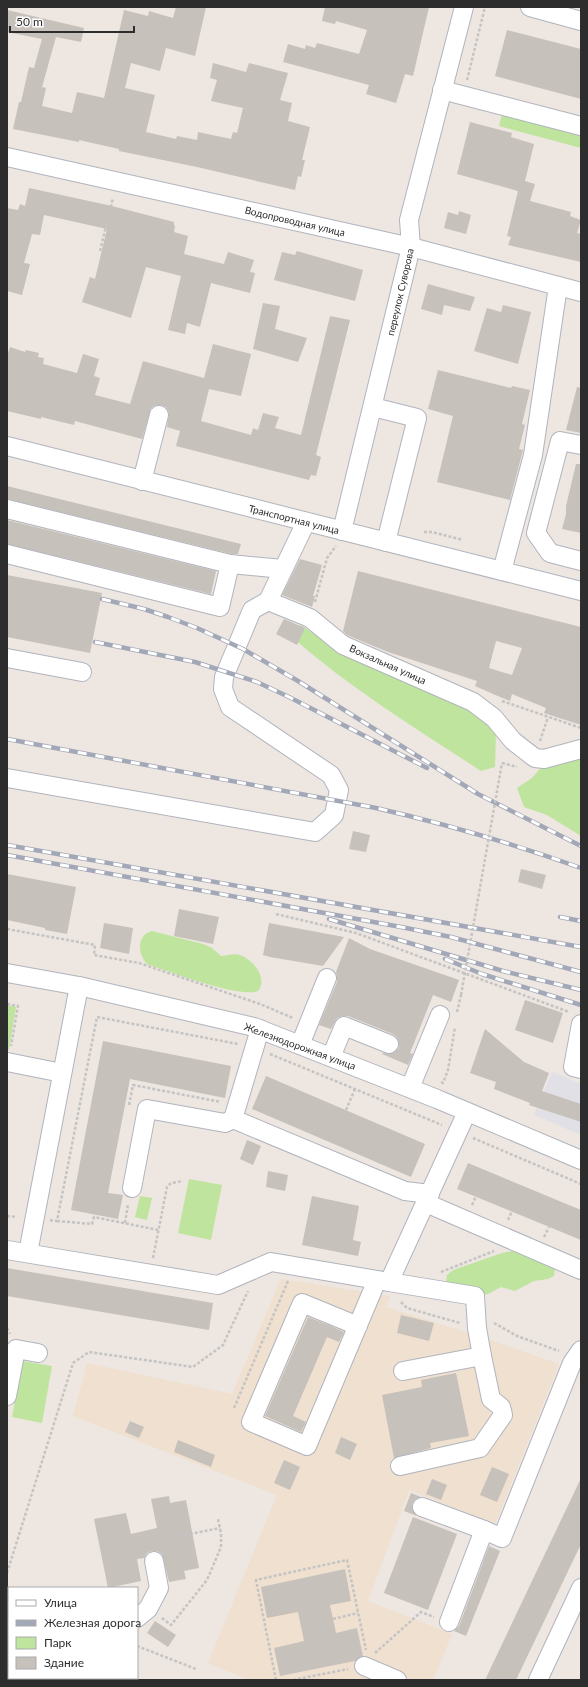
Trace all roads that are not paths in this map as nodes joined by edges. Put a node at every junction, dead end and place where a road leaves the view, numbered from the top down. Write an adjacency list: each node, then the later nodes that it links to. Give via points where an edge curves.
1 (464, 7): 4 (street, переулок Суворова)
2 (530, 7): 3 (street)
3 (581, 21)
4 (442, 90): 5 (street); 7 (street, переулок Суворова, via 409,220)
5 (581, 126)
6 (7, 157): 7 (street, Водопроводная улица)
7 (411, 247): 8 (street, Водопроводная улица); 10 (street, переулок Суворова)
8 (558, 286): 9 (street, Водопроводная улица); 15 (street, via 533,454)
9 (581, 292)
10 (373, 407): 19 (street, переулок Суворова); 20 (street, via 417,418)
11 (160, 415): 14 (street)
12 (581, 445): 16 (street, via 560,441)
13 (7, 446): 14 (street, Транспортная улица)
14 (142, 481): 18 (street, Транспортная улица)
15 (525, 486): 16 (street); 25 (street)
16 (547, 492): 22 (street, via 536,533 550,553)
17 (7, 510): 23 (street)
18 (306, 522): 19 (street, Транспортная улица); 24 (street)
19 (342, 531): 20 (street, Транспортная улица)
20 (386, 542): 25 (street, Транспортная улица)
21 (7, 554): 23 (street, via 220,607)
22 (581, 561)
23 (230, 564): 24 (street)
24 (283, 569): 27 (street)
25 (502, 571): 26 (street, Транспортная улица)
26 (581, 591)
27 (268, 601): 30 (street, Вокзальная улица, via 310,618 343,645 473,702 494,718 513,741 535,758 544,759); 31 (street, via 252,610 224,676 223,689 230,707 332,775 339,790 334,815 315,832)
28 (7, 658): 29 (street)
29 (82, 672)
30 (581, 749)
31 (7, 778)
32 (7, 973): 34 (street, Железнодорожная улица)
33 (328, 978): 39 (street)
34 (79, 986): 37 (street, Железнодорожная улица); 43 (street)
35 (440, 1015): 44 (street)
36 (577, 1019): 42 (street, via 573,1067)
37 (260, 1030): 39 (street, Железнодорожная улица); 46 (street)
38 (389, 1044): 40 (street, via 344,1026)
39 (300, 1045): 40 (street, Железнодорожная улица)
40 (331, 1057): 44 (street, Железнодорожная улица)
41 (7, 1062): 43 (street)
42 (581, 1069)
43 (62, 1073): 51 (street)
44 (410, 1088): 45 (street, Железнодорожная улица)
45 (467, 1112): 47 (street, Железнодорожная улица); 49 (street)
46 (233, 1119): 48 (street, via 225,1123 147,1108); 49 (street, via 405,1191)
47 (581, 1160)
48 (132, 1188)
49 (428, 1198): 52 (street, via 516,1242); 53 (street)
50 (7, 1250): 51 (street)
51 (28, 1253): 53 (street, via 218,1285 271,1262)
52 (581, 1270)
53 (383, 1281): 54 (street); 57 (street, via 475,1296)
54 (358, 1326): 54 (street, via 302,1303 251,1422 307,1446)
55 (38, 1353): 59 (street, via 16,1349)
56 (578, 1354): 62 (street, via 502,1538)
57 (482, 1356): 58 (street); 60 (street, via 491,1399 501,1407 503,1415 480,1448)
58 (403, 1371)
59 (7, 1396)
60 (400, 1466)
61 (422, 1507): 62 (street)
62 (484, 1530): 66 (street)
63 (154, 1561): 65 (street, via 159,1588)
64 (581, 1588): 69 (street)
65 (143, 1614)
66 (449, 1622)
67 (366, 1663): 68 (street)
68 (397, 1680)
69 (538, 1680)

